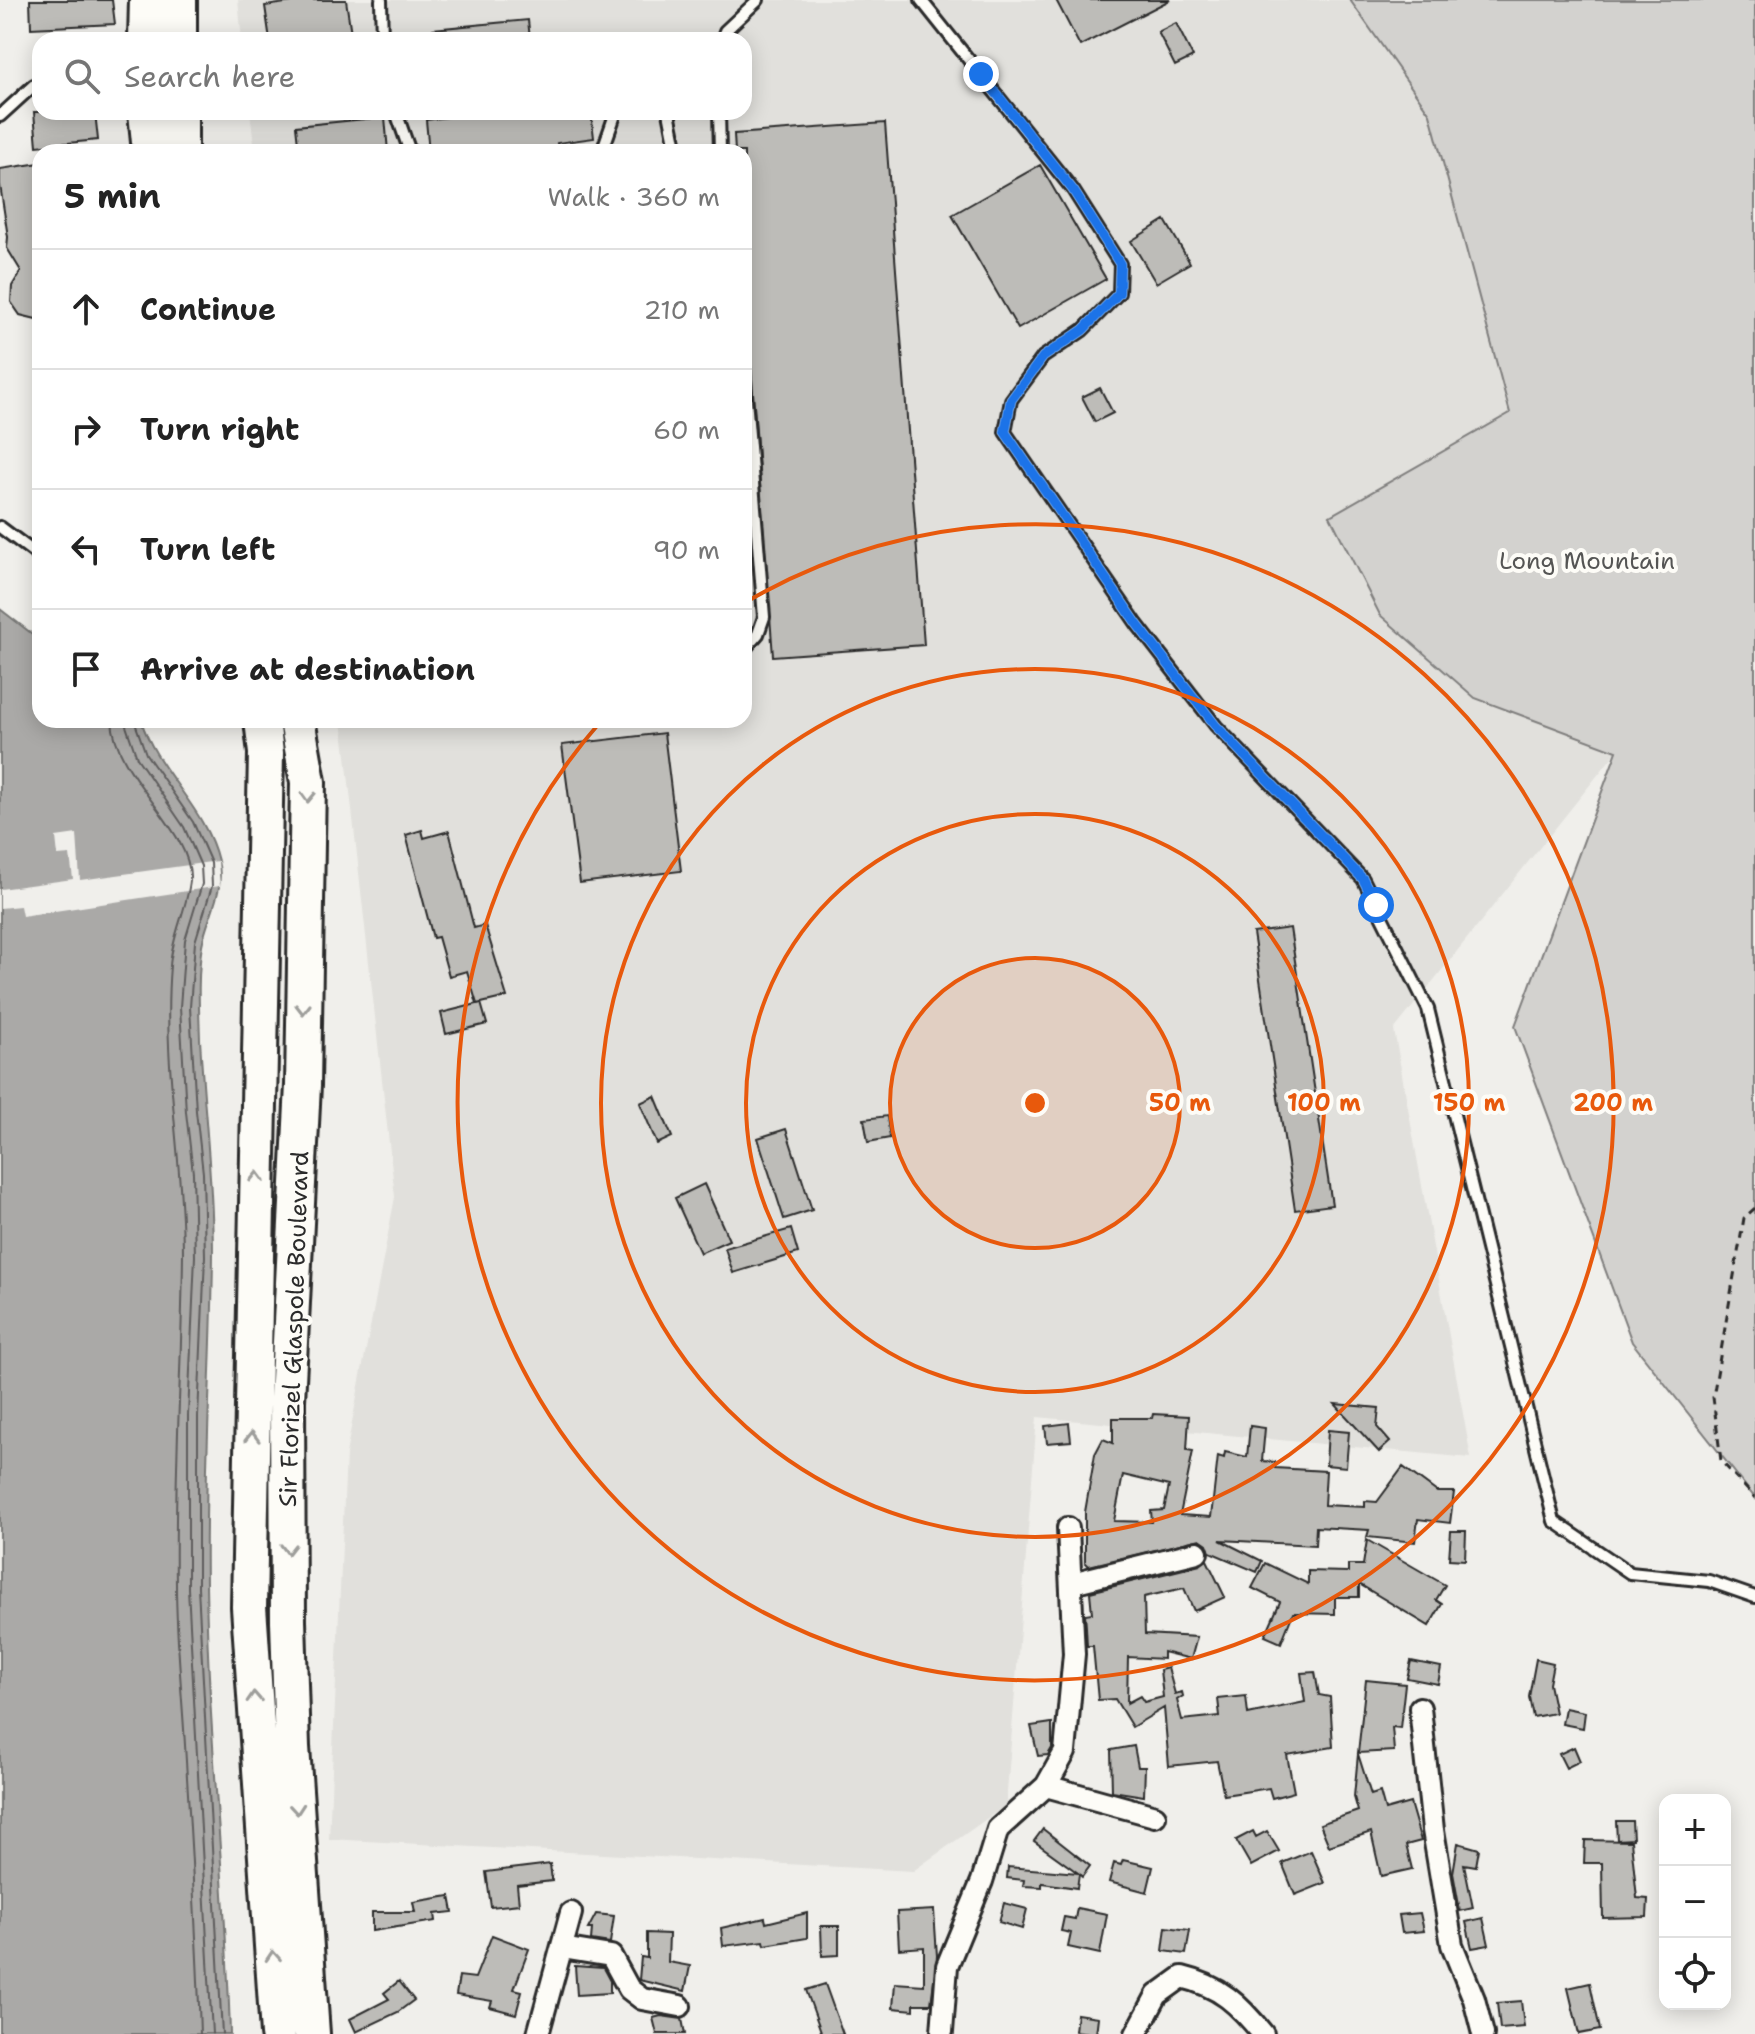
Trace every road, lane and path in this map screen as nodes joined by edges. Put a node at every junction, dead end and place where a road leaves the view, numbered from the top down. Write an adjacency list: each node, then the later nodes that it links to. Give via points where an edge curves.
1 (147, 0): 6 (highway)
2 (179, 0): 7 (highway)
3 (381, 0): 8 (lane)
4 (758, 0): 9 (lane)
5 (921, 0): 35 (lane, via 1073,190 1120,264 1119,293 1083,330 1043,357 1011,400 1005,432 1137,624 1216,726 1363,879 1409,970 1428,1009 1554,1521 1630,1573 1709,1581)
6 (146, 32)
7 (179, 32)
8 (382, 32)
9 (725, 32)
10 (32, 87): 11 (lane)
11 (0, 116)
12 (147, 120): 18 (highway)
13 (180, 120): 19 (highway)
14 (399, 120): 20 (lane)
15 (613, 120): 21 (lane)
16 (671, 120): 22 (lane)
17 (719, 120): 23 (lane)
18 (149, 144)
19 (180, 144)
20 (407, 144)
21 (605, 144)
22 (675, 144)
23 (720, 144)
24 (752, 471): 27 (lane, via 764,617)
25 (0, 527): 26 (lane)
26 (32, 551)
27 (752, 641)
28 (263, 728): 43 (highway, Sir Florizel Glaspole Boulevard, one-way to 28, via 249,1607)
29 (298, 728): 44 (highway, Sir Florizel Glaspole Boulevard, one-way to 44, via 308,782 303,1085 287,1401 288,1621)
30 (1755, 1208): 31 (path, via 1744,1218 1713,1397 1721,1461)
31 (1755, 1498)
32 (1068, 1528): 34 (street)
33 (1197, 1552): 34 (street)
34 (1072, 1583): 37 (street, via 1074,1654 1065,1752)
35 (1755, 1597)
36 (1420, 1708): 48 (street, via 1452,1945)
37 (1046, 1786): 38 (street); 42 (street, via 998,1829 947,1966)
38 (1155, 1816)
39 (571, 1913): 40 (street)
40 (562, 1948): 41 (street, via 611,1956 629,1989 642,1999); 45 (street)
41 (680, 2006)
42 (935, 2033)
43 (278, 2034)
44 (312, 2034)
45 (538, 2034)
46 (1136, 2034): 47 (street, via 1157,1995 1182,1977 1209,1983 1238,2003)
47 (1263, 2034)
48 (1483, 2034)

